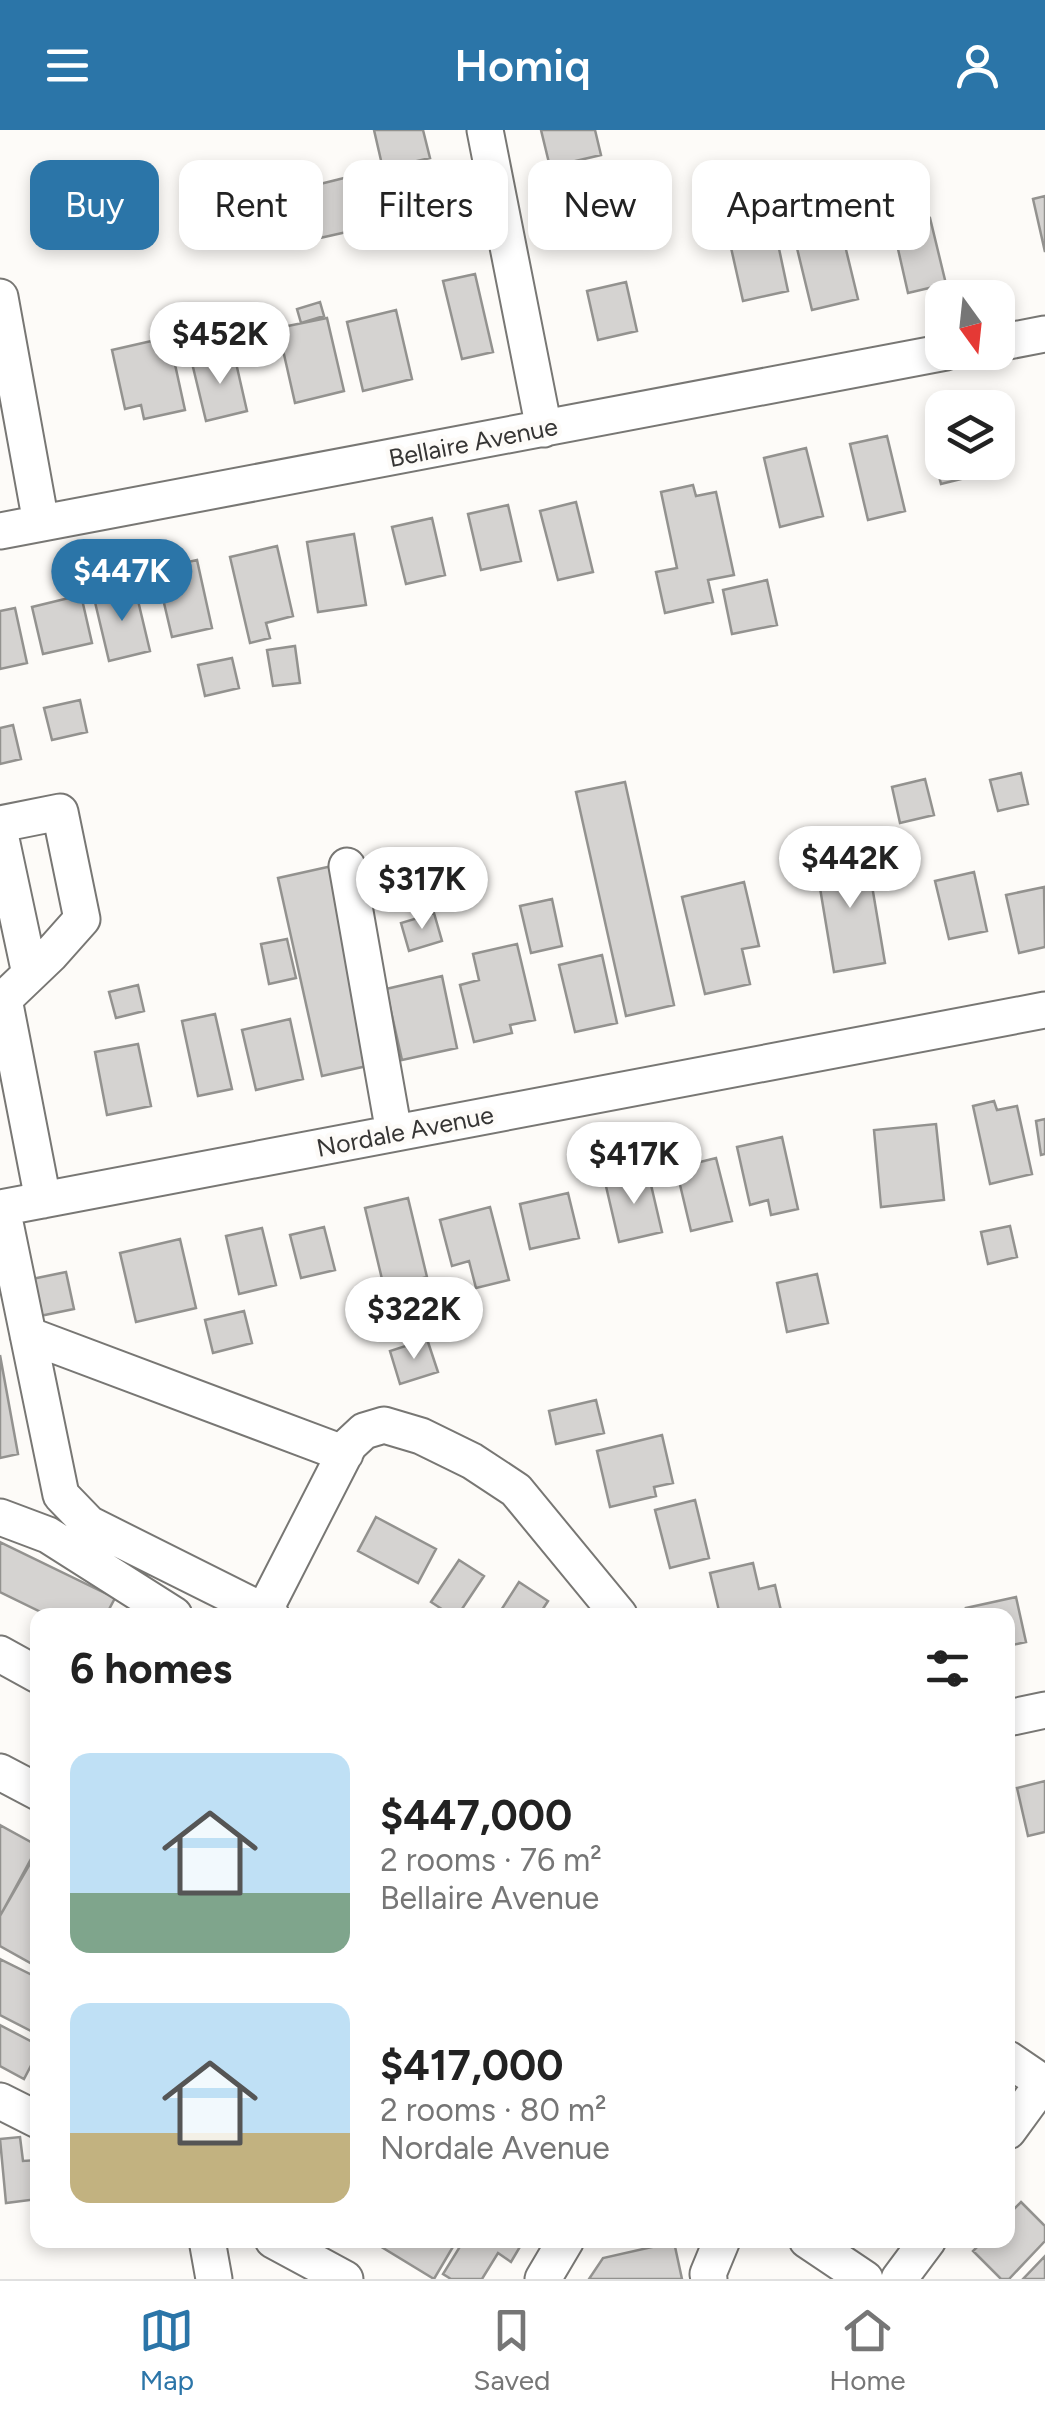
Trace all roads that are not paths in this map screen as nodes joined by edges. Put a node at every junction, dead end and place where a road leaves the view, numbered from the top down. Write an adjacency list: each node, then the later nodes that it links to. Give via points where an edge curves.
1 (485, 130): 6 (street)
2 (0, 297): 7 (street)
3 (1045, 334): 4 (street)
4 (1015, 340)
5 (925, 356): 6 (street, Bellaire Avenue)
6 (544, 429): 7 (street, Bellaire Avenue)
7 (41, 523): 8 (street, Bellaire Avenue)
8 (0, 530)
9 (0, 824): 13 (street, via 60,812 82,919)
10 (0, 834): 12 (street)
11 (347, 866): 17 (street)
12 (10, 930): 13 (street)
13 (30, 974): 14 (street)
14 (2, 1000): 16 (street)
15 (1045, 1010): 17 (street, Nordale Avenue)
16 (14, 1128): 18 (street)
17 (394, 1133): 18 (street, Nordale Avenue)
18 (43, 1200): 19 (street, Nordale Avenue)
19 (1, 1208): 20 (street)
20 (28, 1335): 21 (street); 24 (street, via 62,1495 89,1524)
21 (345, 1454): 25 (street); 26 (street, via 364,1432 384,1425 472,1461 516,1490)
22 (0, 1517): 23 (street, via 48,1536)
23 (163, 1608)
24 (254, 1608)
25 (269, 1608)
26 (613, 1608)
27 (0, 1654): 28 (street)
28 (30, 1671)
29 (1045, 1710): 30 (street)
30 (1015, 1716)
31 (0, 1772): 32 (street)
32 (30, 1788)
33 (1015, 2064): 34 (street)
34 (1044, 2084): 37 (street)
35 (0, 2101): 36 (street)
36 (30, 2116)
37 (1015, 2123)
38 (208, 2248): 45 (street)
39 (295, 2248): 44 (street)
40 (561, 2248): 46 (street)
41 (719, 2248): 47 (street)
42 (819, 2248): 48 (street)
43 (922, 2248): 49 (street)
44 (330, 2261)
45 (214, 2279)
46 (543, 2279)
47 (710, 2279)
48 (865, 2279)
49 (900, 2279)

